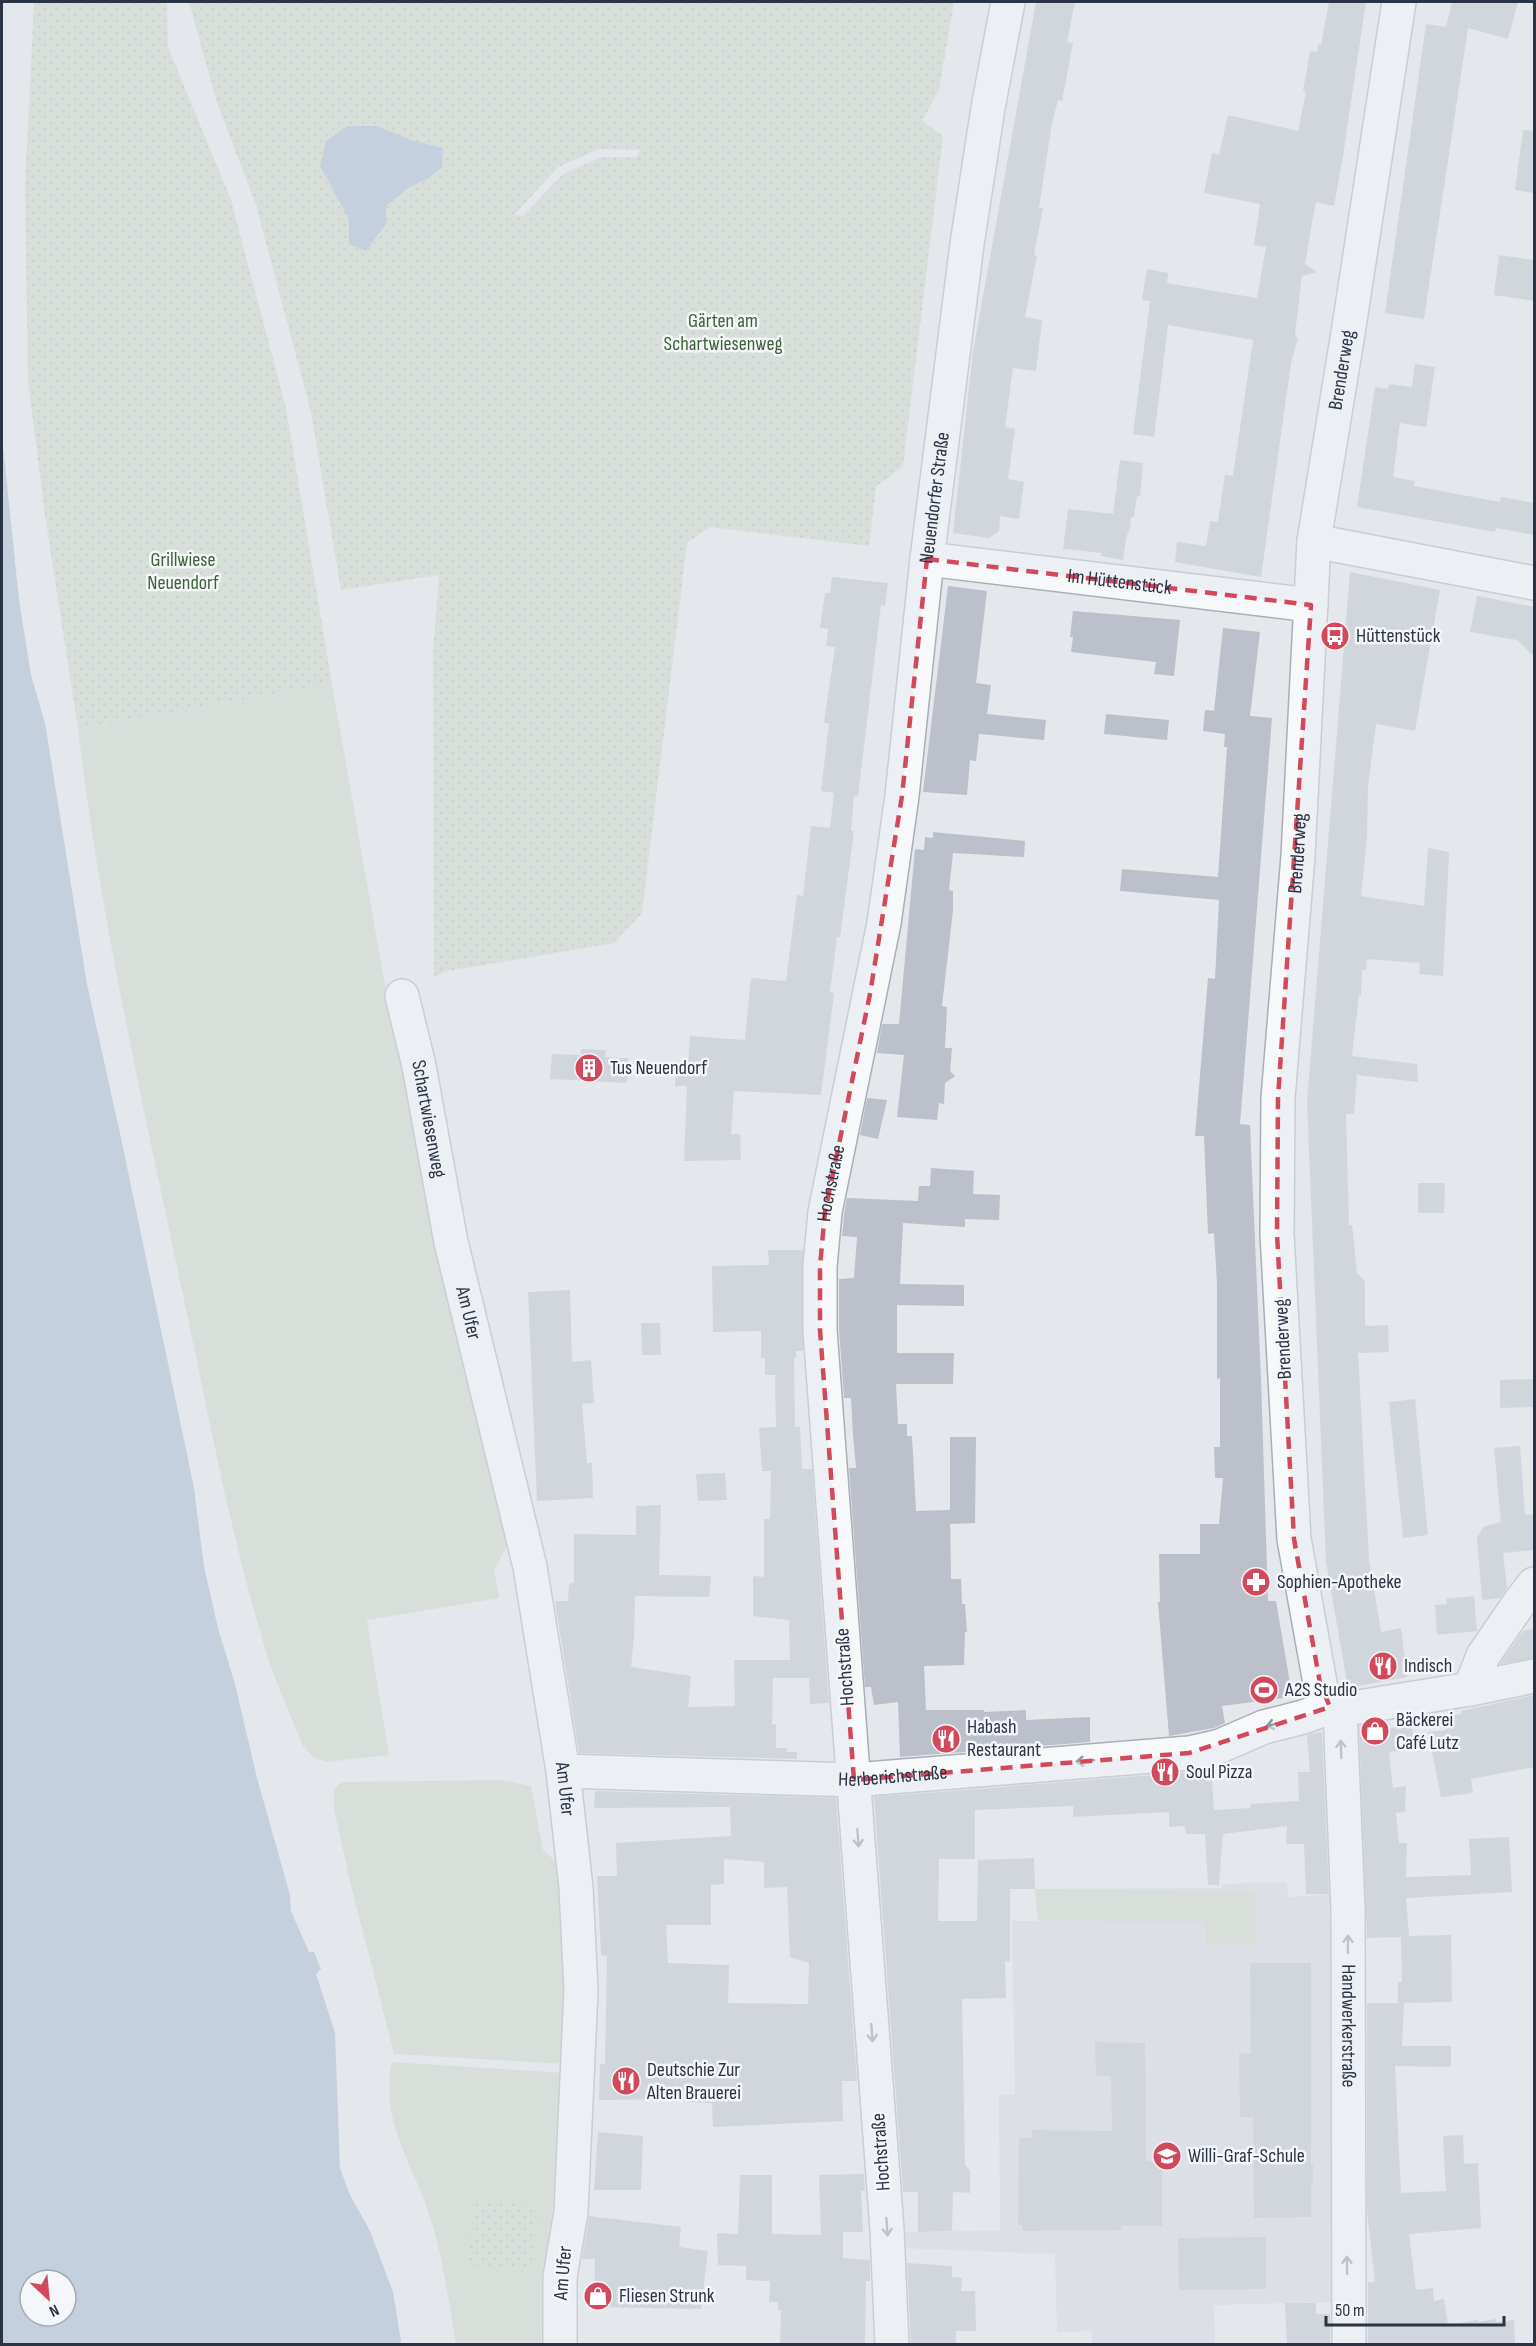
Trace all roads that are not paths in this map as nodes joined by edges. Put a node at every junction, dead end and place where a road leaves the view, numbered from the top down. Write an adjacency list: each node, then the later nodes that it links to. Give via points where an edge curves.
1 (1008, 2): 4 (street, Neuendorfer Straße, via 966,244)
2 (1399, 2): 3 (street, Brenderweg)
3 (1314, 540): 5 (street); 6 (street, Brenderweg)
4 (927, 559): 6 (street, Im Hüttenstück); 7 (street, Neuendorfer Straße, via 902,796)
5 (1534, 583)
6 (1311, 605): 13 (street, Brenderweg, via 1298,856 1278,1098 1277,1234 1294,1539 1322,1692 1324,1700)
7 (870, 994): 15 (street, Hochstraße, via 825,1212 820,1266 820,1330)
8 (402, 996): 9 (street, Schartwiesenweg)
9 (451, 1242): 14 (street, Am Ufer, via 530,1567)
10 (1534, 1584): 12 (street, via 1483,1656)
11 (1534, 1676): 12 (street, Herberichstraße)
12 (1470, 1689): 13 (street, Herberichstraße)
13 (1335, 1708): 15 (street, Herberichstraße, one-way to 15, via 1264,1726 1220,1746 1190,1752); 18 (street, Handwerkerstraße, one-way to 13, via 1348,1909)
14 (562, 1771): 15 (street, Herberichstraße); 16 (street, Am Ufer, via 576,1888 581,1990 571,2212 560,2277)
15 (854, 1780): 17 (street, Hochstraße, one-way to 17, via 888,2236)
16 (560, 2344)
17 (892, 2344)
18 (1348, 2344)

